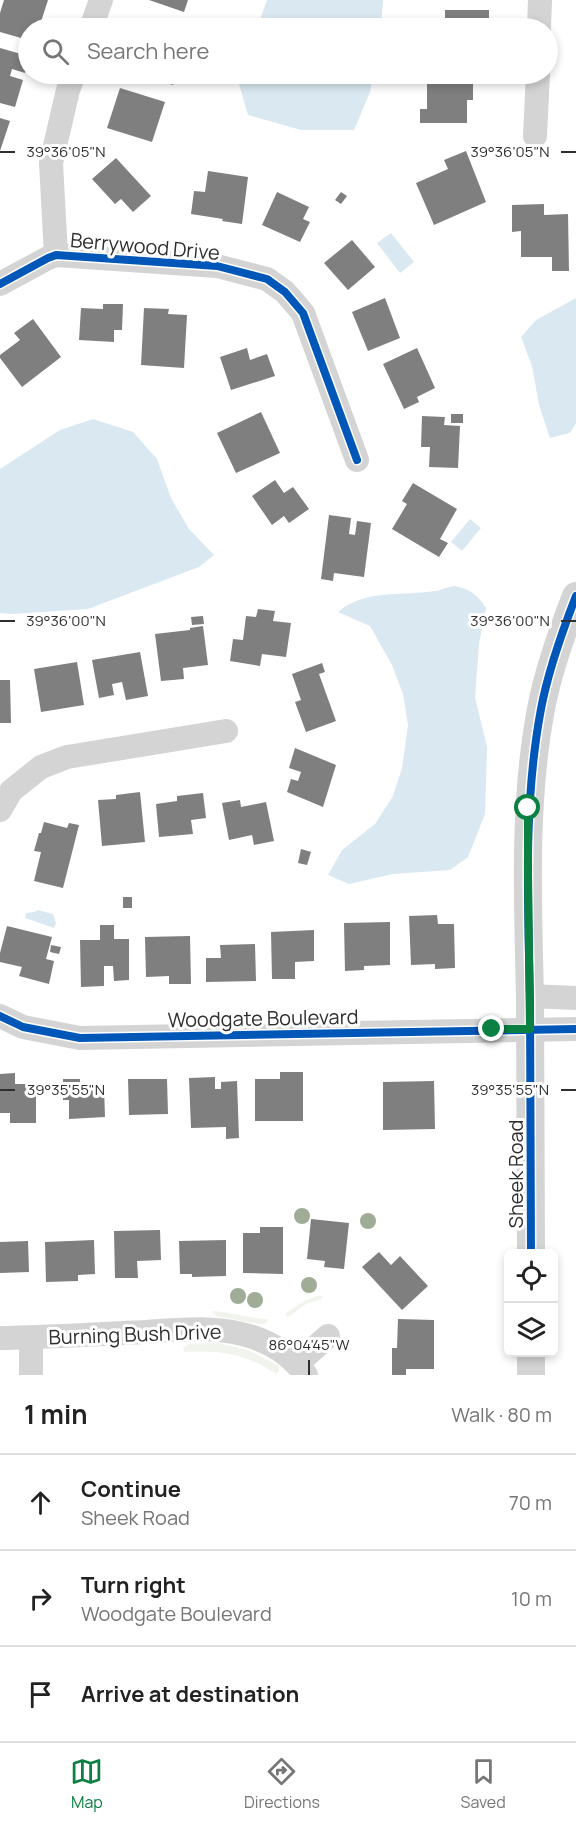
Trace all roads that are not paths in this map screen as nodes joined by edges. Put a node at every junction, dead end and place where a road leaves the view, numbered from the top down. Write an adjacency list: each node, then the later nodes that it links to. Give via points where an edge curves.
1 (101, 0): 3 (street)
2 (540, 0): 4 (street)
3 (95, 18)
4 (539, 18)
5 (70, 84): 8 (street, via 51,163)
6 (537, 84): 7 (street)
7 (535, 136)
8 (56, 255): 9 (street, Berrywood Drive); 10 (street, Berrywood Drive, via 217,266 267,279 303,313)
9 (0, 284)
10 (357, 460)
11 (576, 596): 14 (street, Sheek Road, via 541,707 528,808)
12 (226, 730): 13 (street, via 66,757 41,767 11,791)
13 (0, 808)
14 (530, 996): 15 (street); 17 (street, Sheek Road)
15 (576, 998)
16 (0, 1016): 17 (street, Woodgate Boulevard, via 23,1028 80,1038)
17 (530, 1029): 18 (street, Woodgate Boulevard); 19 (street, Sheek Road)
18 (576, 1029)
19 (531, 1249)
20 (328, 1335): 24 (street, Burning Bush Drive)
21 (0, 1338): 22 (street, Burning Bush Drive)
22 (31, 1338): 24 (street, Burning Bush Drive, via 227,1331 276,1348); 25 (street)
23 (531, 1357): 26 (street)
24 (302, 1370)
25 (31, 1375)
26 (531, 1375)

